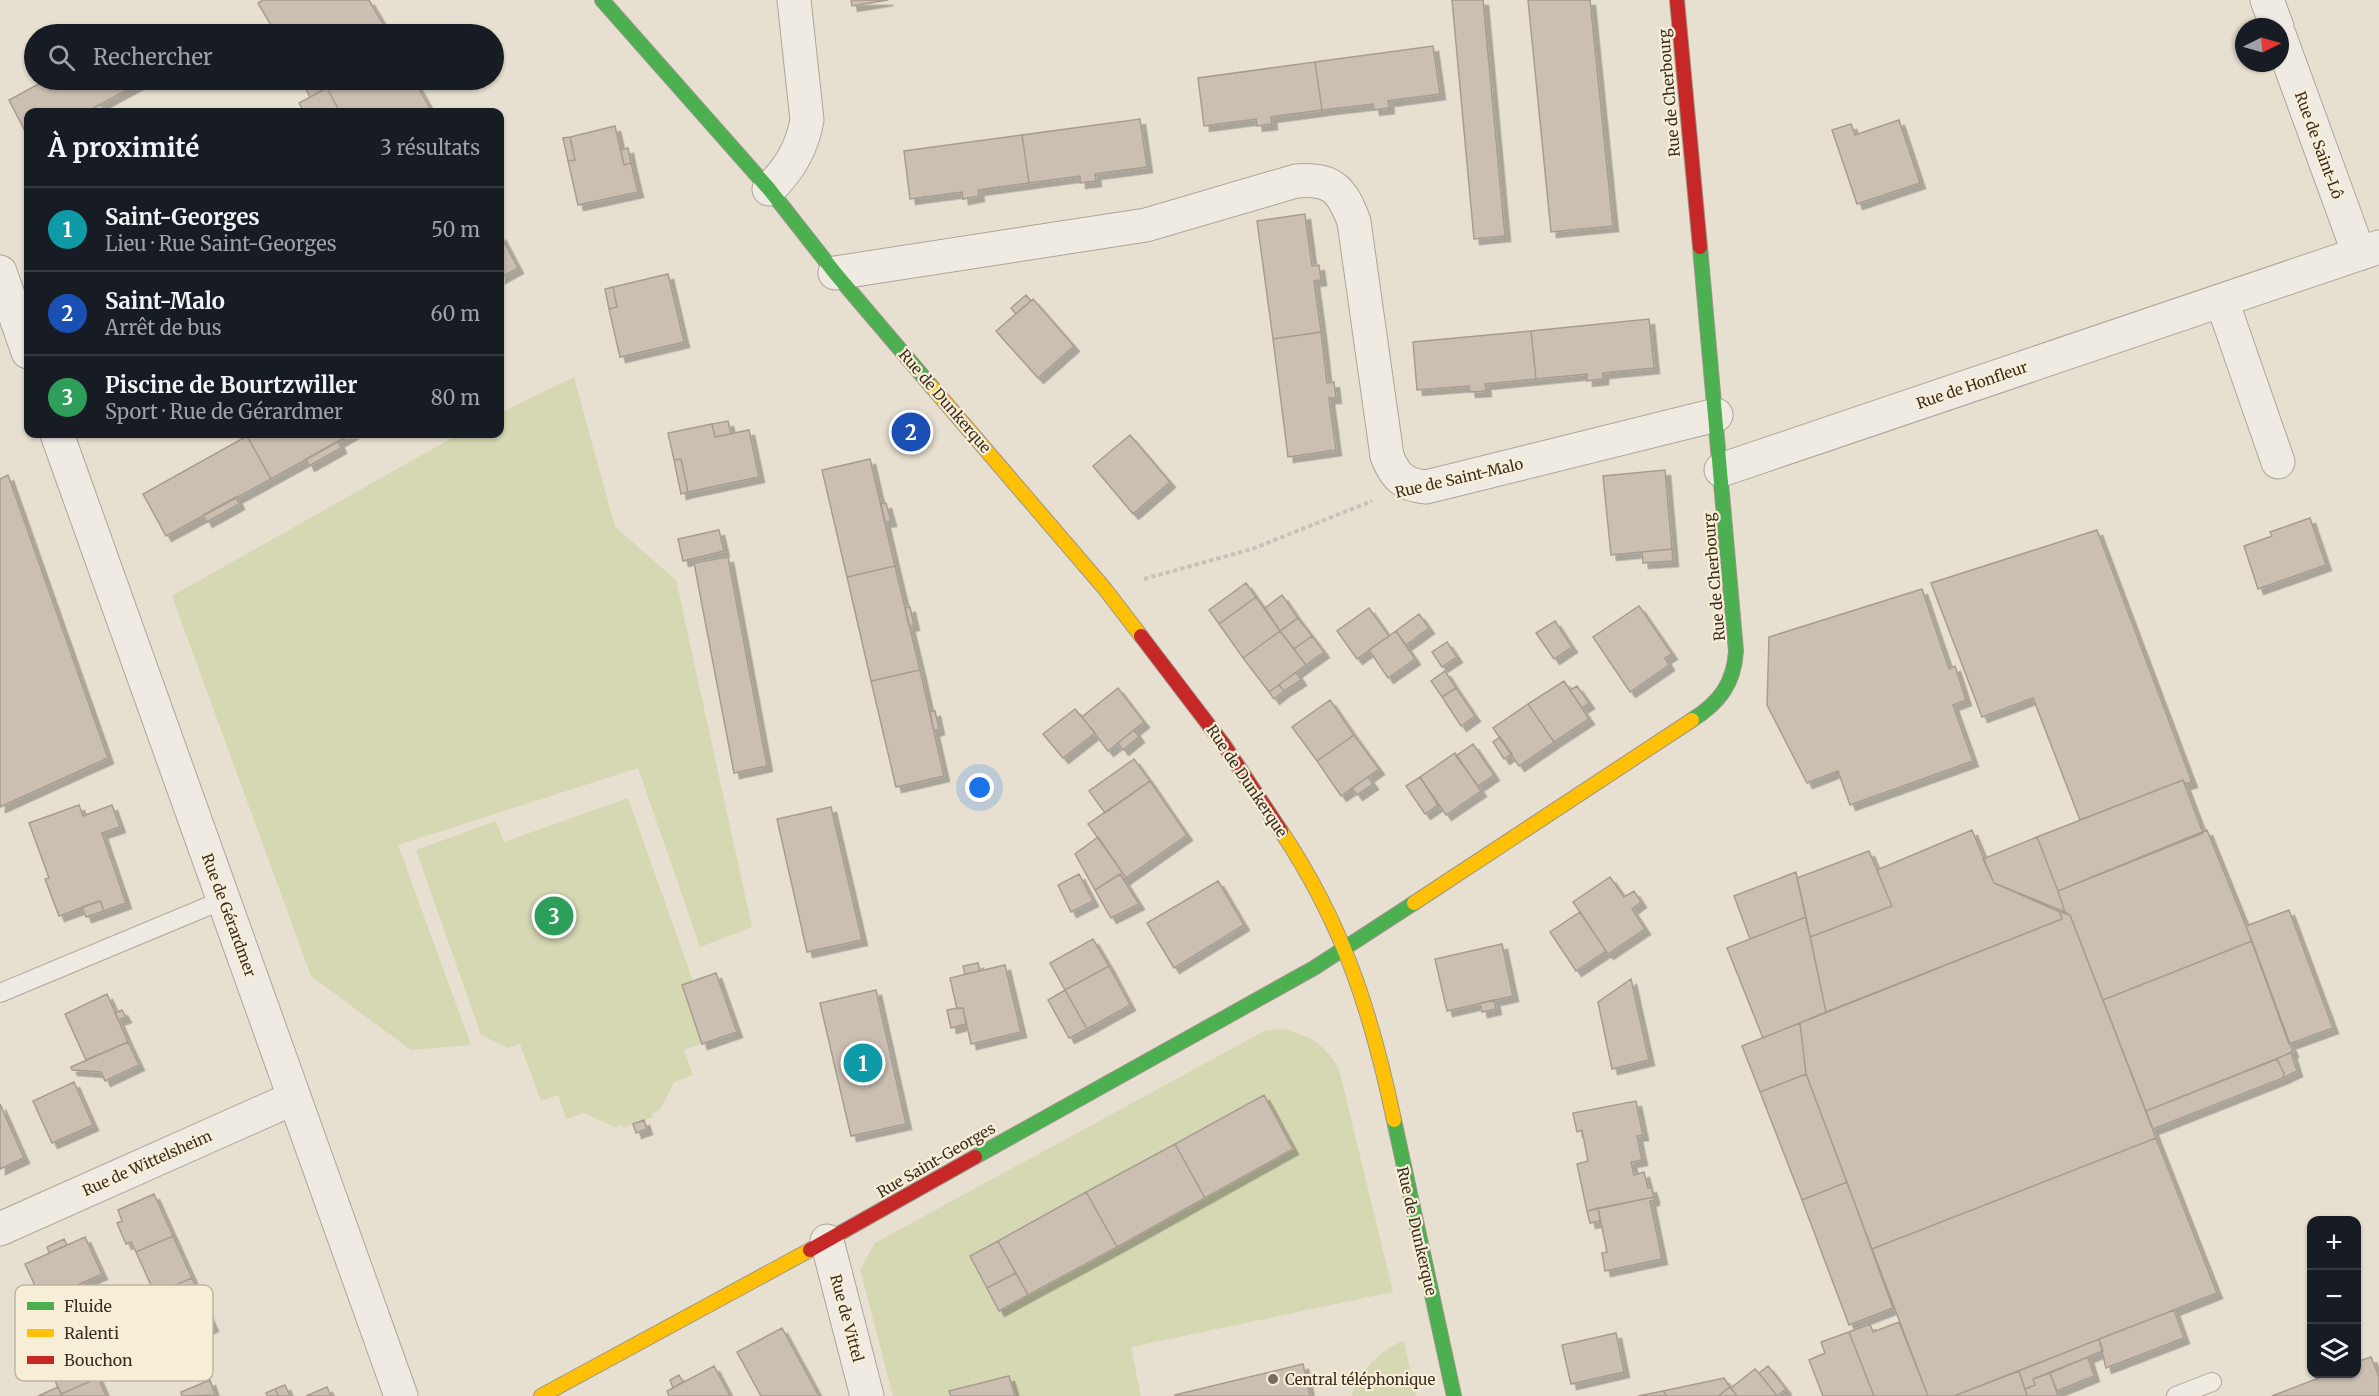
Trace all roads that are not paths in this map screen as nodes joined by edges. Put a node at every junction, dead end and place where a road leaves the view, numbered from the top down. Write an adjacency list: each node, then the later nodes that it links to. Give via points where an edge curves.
1 (602, 0): 7 (street, Rue de Dunkerque)
2 (794, 0): 7 (street, via 807,120 796,156)
3 (1677, 0): 13 (street, Rue de Cherbourg)
4 (2267, 0): 5 (street)
5 (2274, 18)
6 (2289, 59): 8 (street, Rue de Saint-Lô)
7 (769, 189): 10 (street, Rue de Dunkerque)
8 (2369, 251): 11 (street, Rue de Honfleur)
9 (0, 272): 12 (street)
10 (835, 273): 13 (street, Rue de Saint-Malo, via 1146,225 1296,181 1319,180 1340,192 1354,222 1388,456 1401,480 1426,487); 18 (street, Rue de Dunkerque, via 1106,589 1197,709 1267,807 1322,898)
11 (2222, 301): 15 (street); 16 (street, Rue de Honfleur)
12 (24, 341)
13 (1716, 415): 16 (street, Rue de Cherbourg)
14 (58, 438): 17 (street, Rue de Gérardmer)
15 (2278, 462)
16 (1721, 470): 18 (street, Rue de Cherbourg, via 1736,643 1735,670 1722,699)
17 (223, 900): 19 (lane); 20 (street, Rue de Gérardmer)
18 (1345, 948): 22 (street, Rue Saint-Georges); 27 (street, Rue de Dunkerque, via 1377,1040)
19 (0, 993)
20 (294, 1098): 21 (street, Rue de Wittelsheim); 24 (street, Rue de Gérardmer)
21 (0, 1229)
22 (827, 1241): 25 (street, Rue Saint-Georges); 26 (street, Rue de Vittel)
23 (2212, 1382): 28 (lane)
24 (401, 1396)
25 (541, 1396)
26 (867, 1396)
27 (1454, 1396)
28 (2176, 1396)

